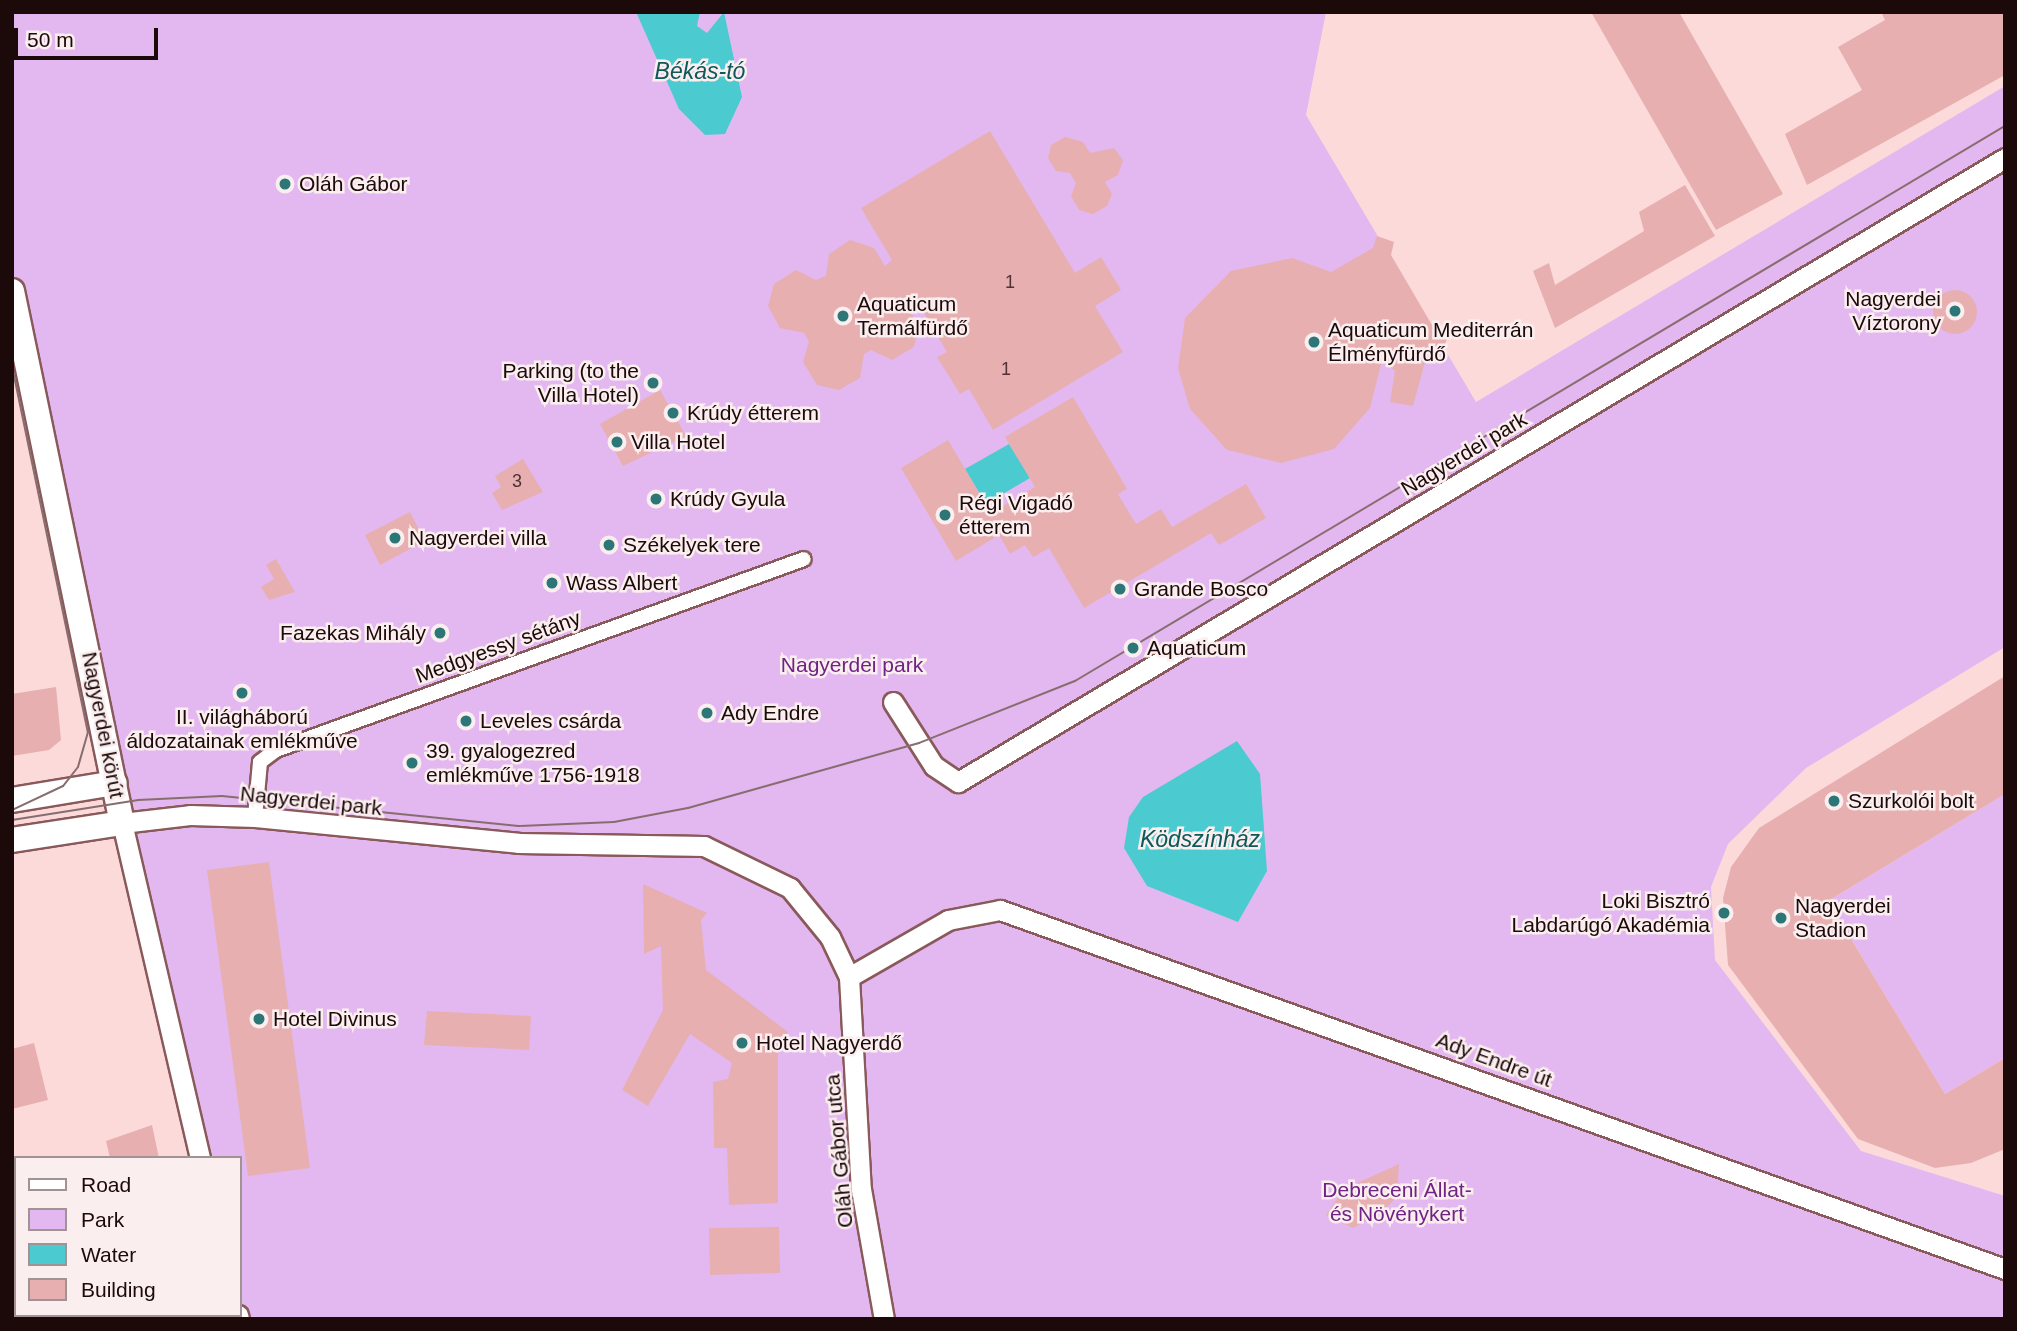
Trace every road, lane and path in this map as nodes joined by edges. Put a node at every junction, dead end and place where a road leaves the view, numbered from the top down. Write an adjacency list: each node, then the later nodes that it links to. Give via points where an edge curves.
1 (2005, 158): 5 (street, Nagyerdei park, via 958,782 946,778)
2 (12, 291): 3 (street, Nagyerdei körút)
3 (18, 350): 6 (street, Nagyerdei körút)
4 (804, 559): 8 (street, Medgyessy sétány, via 276,751 260,762)
5 (894, 702)
6 (115, 783): 7 (street); 9 (street, Nagyerdei körút)
7 (12, 800)
8 (255, 817): 9 (street, Nagyerdei park, via 190,815); 11 (street, Nagyerdei park, via 518,843 704,846 790,888 830,937)
9 (122, 824): 10 (street); 12 (street, Nagyerdei körút)
10 (12, 839)
11 (849, 977): 13 (street, Ady Endre út, via 965,914 1000,910); 14 (street, Oláh Gábor utca, via 861,1189)
12 (200, 1156)
13 (2005, 1269)
14 (884, 1319)

